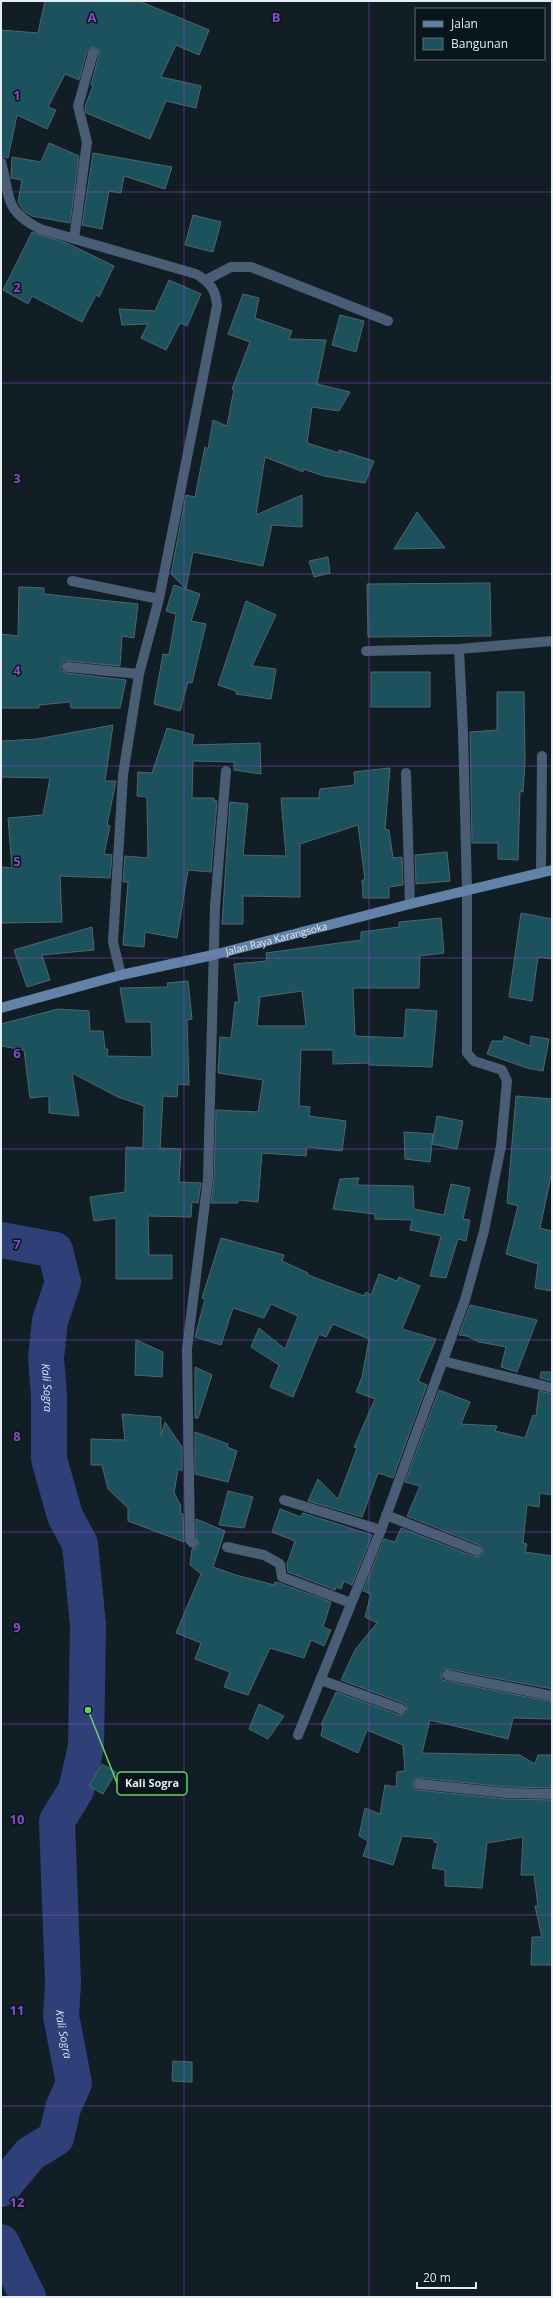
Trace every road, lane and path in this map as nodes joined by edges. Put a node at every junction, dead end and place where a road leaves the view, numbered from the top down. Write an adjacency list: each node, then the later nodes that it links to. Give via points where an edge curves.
1 (93, 53): 3 (street, via 78,106 87,142)
2 (1, 162): 3 (street, via 10,205 22,220 40,229)
3 (74, 239): 4 (street, via 196,274)
4 (206, 280): 5 (street, via 231,267 251,267); 7 (street, via 214,289 217,306)
5 (388, 321)
6 (72, 581): 7 (street)
7 (159, 599): 12 (street)
8 (552, 641): 9 (street)
9 (459, 649): 10 (street); 18 (street)
10 (366, 651)
11 (67, 667): 12 (street)
12 (139, 674): 21 (street, via 124,775 114,903 113,942)
13 (542, 756): 17 (street)
14 (226, 771): 20 (street)
15 (406, 772): 19 (street)
16 (552, 870): 17 (main road, Jalan Raya Karangsoka)
17 (541, 872): 18 (main road, Jalan Raya Karangsoka)
18 (467, 890): 19 (main road, Jalan Raya Karangsoka); 23 (street, via 467,1053 474,1061 502,1070 507,1081 501,1146 484,1231 465,1300)
19 (410, 904): 20 (main road, Jalan Raya Karangsoka)
20 (213, 955): 21 (main road, Jalan Raya Karangsoka); 28 (street, via 208,1178 187,1349 190,1540)
21 (121, 975): 22 (main road, Jalan Raya Karangsoka)
22 (1, 1008)
23 (443, 1361): 24 (street); 26 (street)
24 (552, 1388)
25 (284, 1500): 27 (street)
26 (386, 1515): 27 (street); 30 (street)
27 (381, 1530): 31 (street)
28 (193, 1543)
29 (227, 1547): 31 (street, via 273,1558 280,1564 282,1578)
30 (477, 1551)
31 (351, 1603): 33 (street)
32 (447, 1675): 34 (street)
33 (321, 1680): 35 (street); 36 (street)
34 (552, 1696)
35 (401, 1710)
36 (298, 1734)
37 (419, 1784): 38 (street, via 507,1793)
38 (552, 1794)

